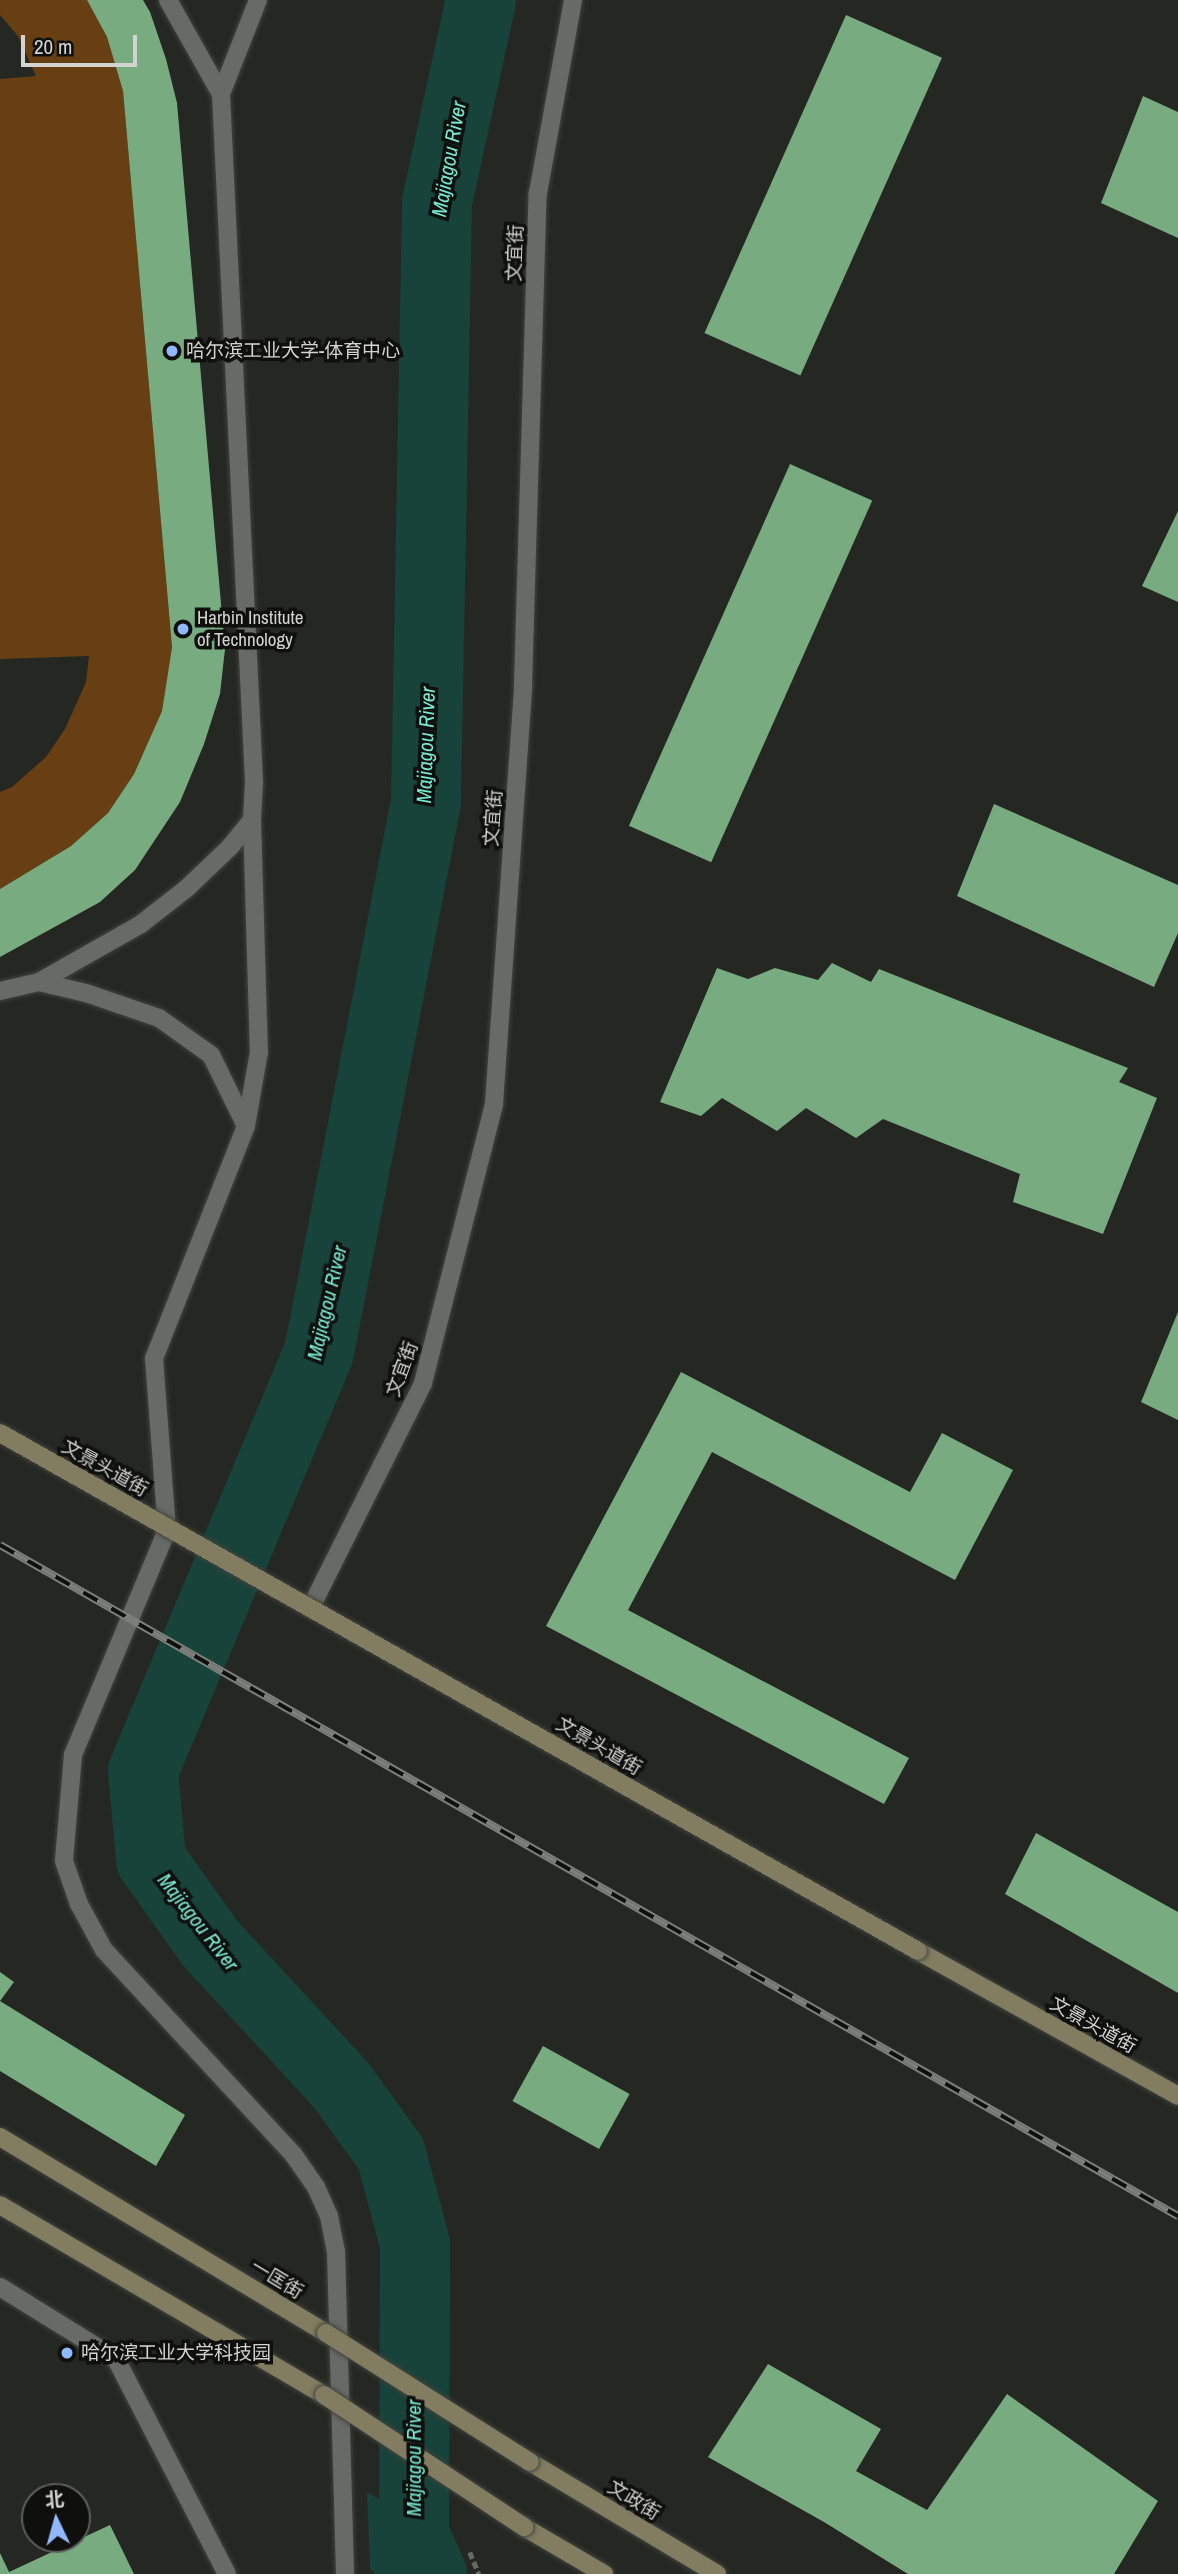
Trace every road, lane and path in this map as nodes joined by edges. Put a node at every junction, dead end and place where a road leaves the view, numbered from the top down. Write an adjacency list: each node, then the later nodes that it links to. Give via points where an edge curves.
1 (168, 0): 4 (street)
2 (258, 0): 4 (street)
3 (573, 0): 10 (street, 文宜街, via 538,193 523,685 494,1104 423,1382)
4 (221, 94): 5 (street, via 254,782)
5 (252, 820): 6 (street, via 187,888 141,924); 8 (street, via 260,1052)
6 (39, 982): 7 (street); 8 (street, via 159,1018 211,1055)
7 (0, 990)
8 (246, 1126): 18 (street, via 154,1358 167,1530 73,1755 64,1861 79,1904 104,1950 293,2154 329,2216 336,2251)
9 (0, 1433): 10 (main road, 文景头道街, bridge)
10 (311, 1607): 11 (main road, 文景头道街, bridge)
11 (1178, 2096)
12 (0, 2137): 15 (main road, 一匡街, bridge)
13 (0, 2205): 20 (main road, bridge, via 324,2395)
14 (0, 2287): 17 (street, via 116,2360)
15 (530, 2462): 21 (main road, 文政街)
16 (470, 2552): 19 (path)
17 (227, 2574)
18 (345, 2574)
19 (479, 2574)
20 (604, 2574)
21 (717, 2574)

